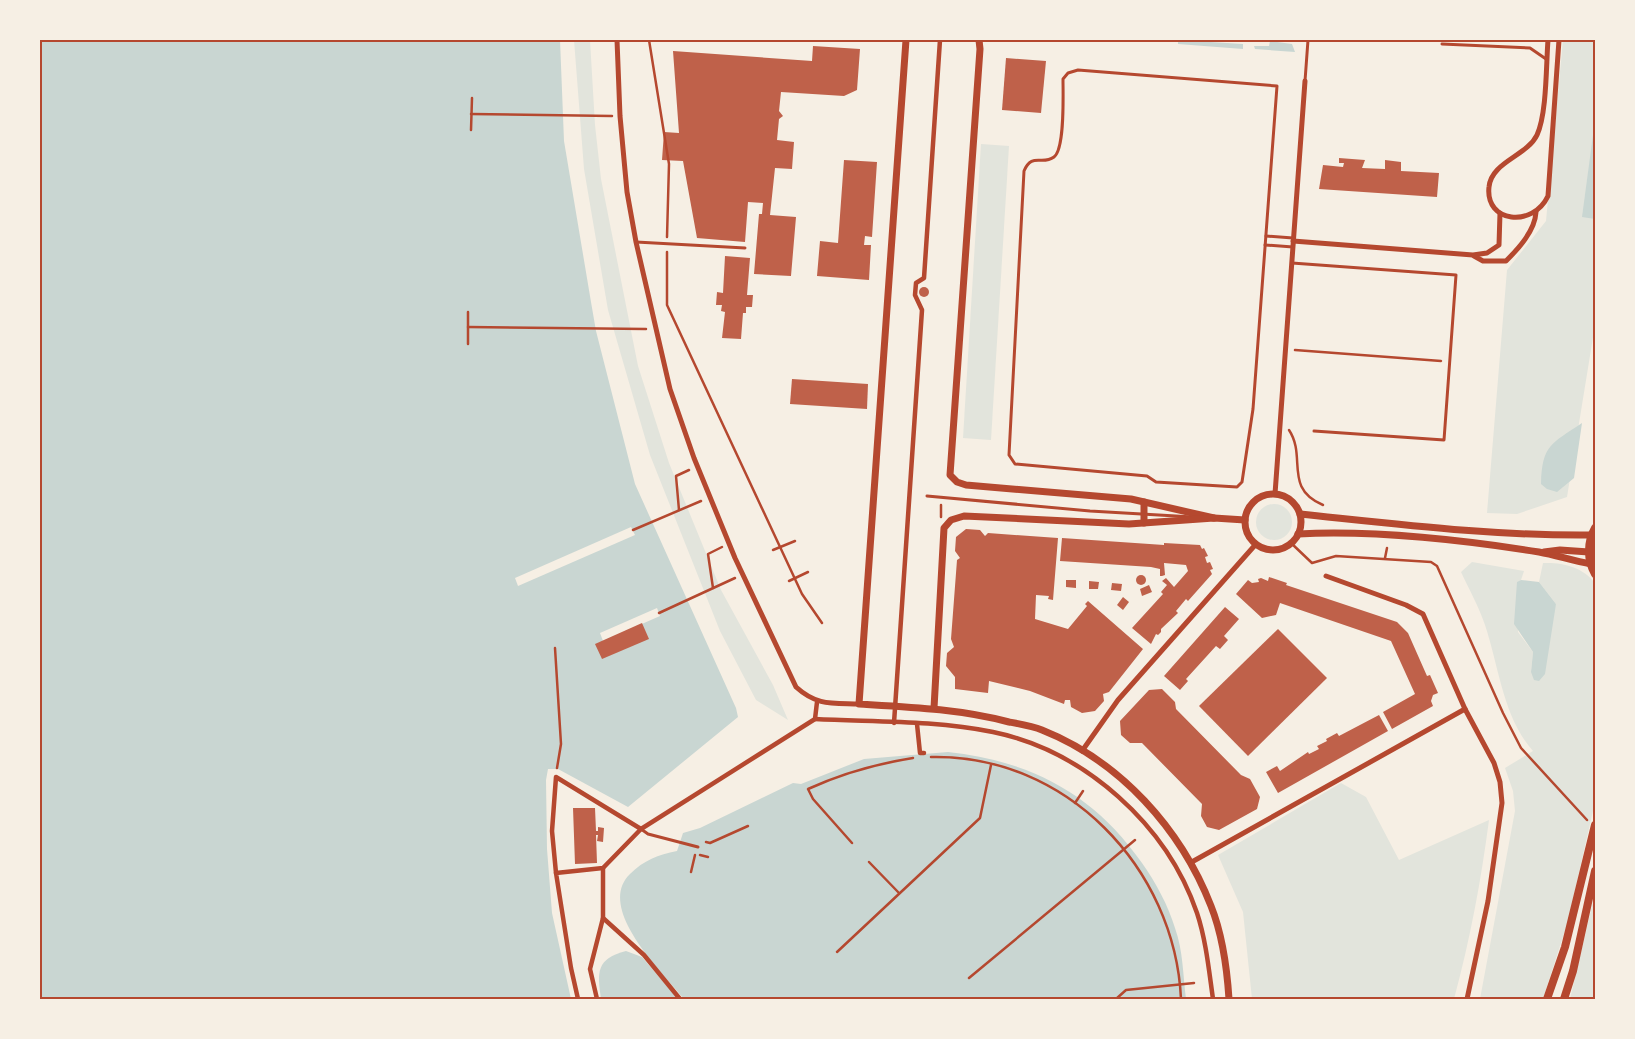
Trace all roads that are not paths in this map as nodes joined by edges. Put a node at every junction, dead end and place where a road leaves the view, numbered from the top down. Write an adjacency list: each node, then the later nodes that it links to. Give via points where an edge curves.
1 (616, 40): 14 (street, via 620,116)
2 (906, 40): 38 (street)
3 (940, 40): 39 (street, via 924,278 916,283 915,295 922,310)
4 (979, 40): 23 (street, via 950,475 966,485)
5 (1308, 40): 10 (lane)
6 (1548, 40): 9 (street)
7 (1559, 40): 11 (street, via 1548,196)
8 (1442, 44): 9 (lane, via 1530,48)
9 (1546, 59): 12 (street, via 1542,120 1537,136 1498,170 1489,184 1490,200)
10 (1305, 81): 15 (street)
11 (1536, 212): 12 (street, via 1520,217); 18 (street, via 1536,222 1506,261 1483,261)
12 (1500, 213): 18 (street, via 1499,245 1487,253)
13 (1266, 236): 15 (lane); 16 (lane); 16 (lane, via 1277,86 1078,70 1068,73 1063,79 1060,146 1055,157 1033,160 1024,171 1010,449 1016,464 1147,476 1156,482 1236,487 1242,482 1253,409)
14 (636, 242): 17 (lane); 37 (street, via 670,389 709,497 796,687)
15 (1293, 242): 16 (lane); 18 (street); 19 (street)
16 (1265, 245)
17 (745, 248)
18 (1473, 255)
19 (1292, 262): 20 (lane, via 1456,275 1444,440); 21 (street)
20 (1314, 431)
21 (1275, 494): 25 (street, via 1290,500); 27 (street, via 1250,506)
22 (927, 496): 24 (lane)
23 (1144, 502): 24 (street); 26 (street)
24 (1144, 514): 26 (lane); 28 (street)
25 (1300, 514): 29 (street, via 1384,525 1486,532); 30 (street)
26 (1214, 518): 27 (street); 28 (street)
27 (1245, 520): 31 (street, via 1248,533)
28 (1144, 523): 40 (street, via 964,516 950,520 944,528)
29 (1593, 532): 33 (main road)
30 (1298, 534): 31 (street, via 1280,549); 32 (street, via 1403,537)
31 (1256, 544): 45 (street, via 1118,700)
32 (1541, 552): 33 (street, via 1560,550); 34 (street)
33 (1592, 554): 34 (main road)
34 (1591, 564): 35 (main road)
35 (1595, 574)
36 (1326, 576): 41 (street, via 1423,614)
37 (817, 702): 38 (street); 42 (street)
38 (859, 704): 39 (street)
39 (895, 706): 40 (street); 43 (street)
40 (934, 708): 45 (street, via 979,714 1042,730)
41 (1465, 709): 50 (street); 60 (street, via 1494,763 1502,803 1488,900)
42 (815, 719): 43 (street); 48 (street)
43 (894, 723): 44 (street)
44 (917, 724): 46 (street); 58 (street, via 993,732 1033,743 1078,767 1119,796 1149,828 1179,872 1197,914)
45 (1082, 751): 50 (street, via 1126,782 1162,820)
46 (921, 755)
47 (1592, 823): 61 (main road, via 1565,947)
48 (641, 829): 49 (lane, via 648,834); 51 (street); 53 (street, via 556,777 552,831)
49 (698, 847)
50 (1190, 863): 59 (street, via 1212,907 1226,958)
51 (602, 868): 53 (street); 54 (street)
52 (1595, 871): 62 (main road)
53 (556, 873): 55 (street)
54 (603, 918): 56 (street, via 590,969); 57 (street, via 644,955)
55 (578, 999)
56 (597, 999)
57 (680, 999)
58 (1213, 999)
59 (1229, 999)
60 (1468, 999)
61 (1547, 999)
62 (1564, 999)

